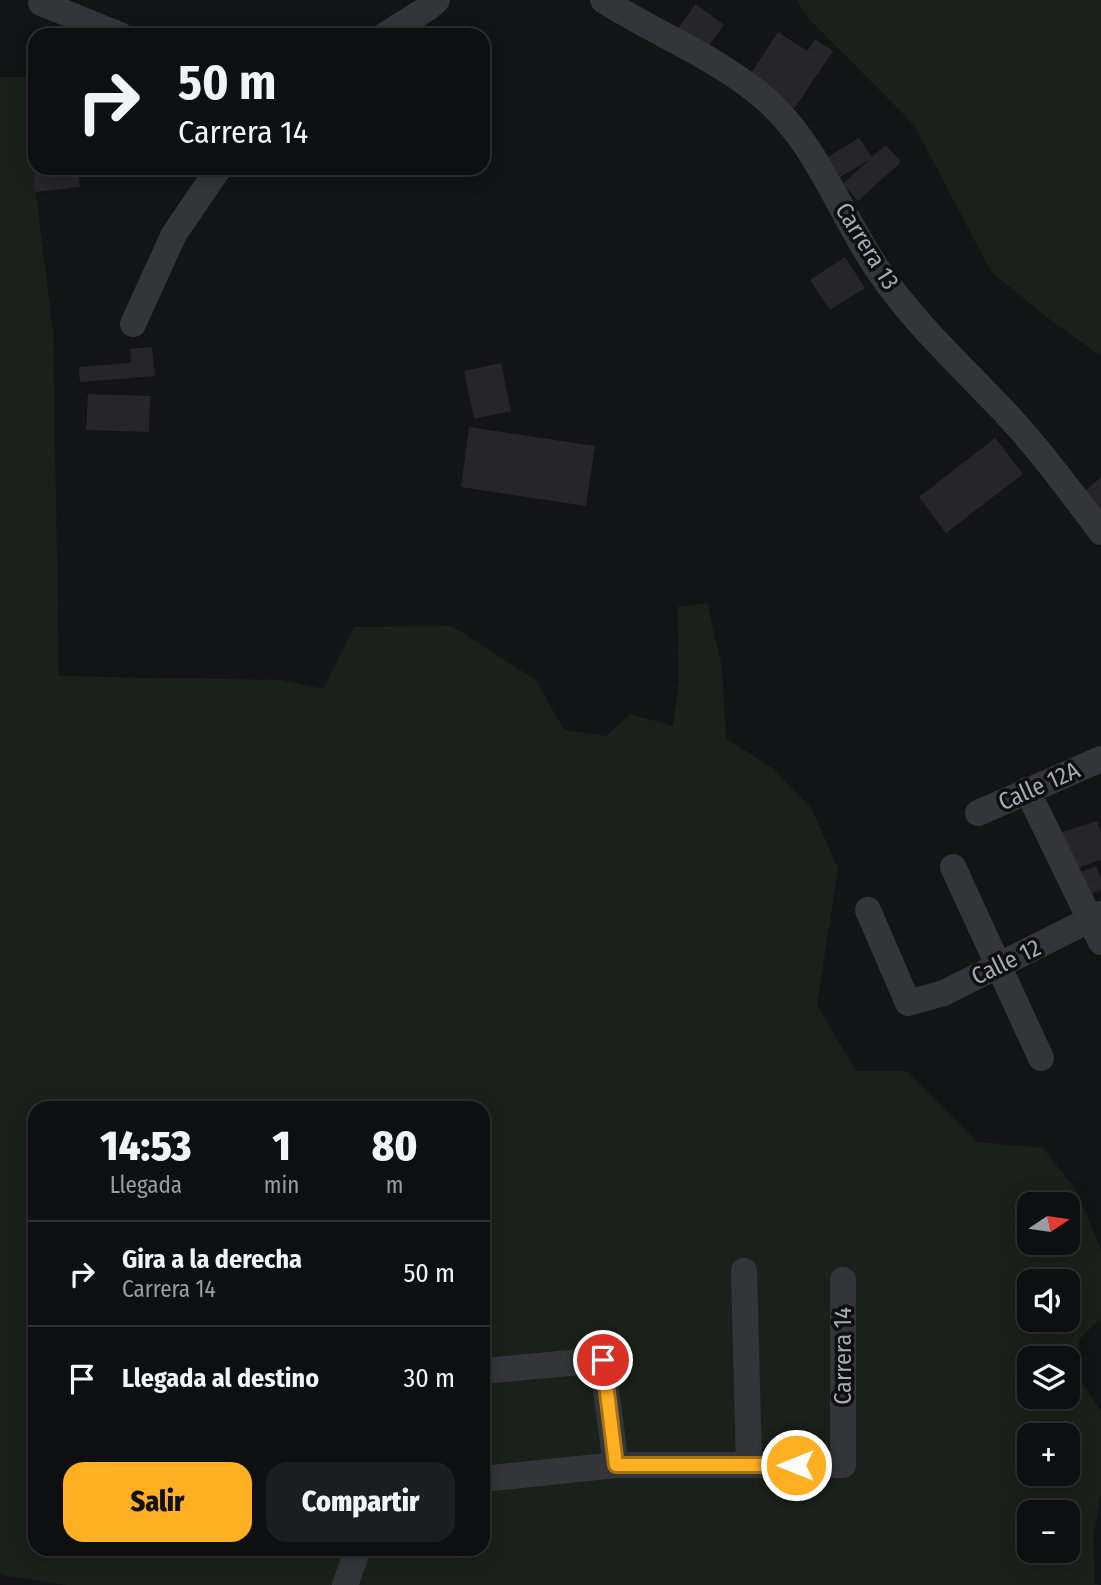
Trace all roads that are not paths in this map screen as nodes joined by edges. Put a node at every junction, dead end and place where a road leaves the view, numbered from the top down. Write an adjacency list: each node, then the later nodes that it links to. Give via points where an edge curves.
1 (437, 0): 5 (street)
2 (603, 0): 8 (street, Carrera 13, via 720,66 783,116 802,138 878,270 936,341 1013,422)
3 (41, 3): 4 (street)
4 (103, 28)
5 (397, 28)
6 (214, 175): 7 (street, via 174,234)
7 (133, 324)
8 (1101, 532)
9 (1101, 759): 10 (street, Calle 12A)
10 (1027, 790): 11 (street, Calle 12A); 14 (street)
11 (978, 813)
12 (953, 867): 15 (street)
13 (868, 910): 15 (street, Calle 12, via 908,1003 944,993)
14 (1097, 925): 15 (street, Calle 12)
15 (998, 965): 16 (street)
16 (1041, 1058)
17 (744, 1271): 21 (street)
18 (843, 1280): 21 (street, Carrera 14, via 843,1465)
19 (490, 1370): 20 (street, via 603,1360)
20 (616, 1465): 21 (street, Carrera 14); 22 (street, Carrera 14)
21 (749, 1465)
22 (490, 1478)
23 (355, 1556): 24 (street)
24 (345, 1585)

